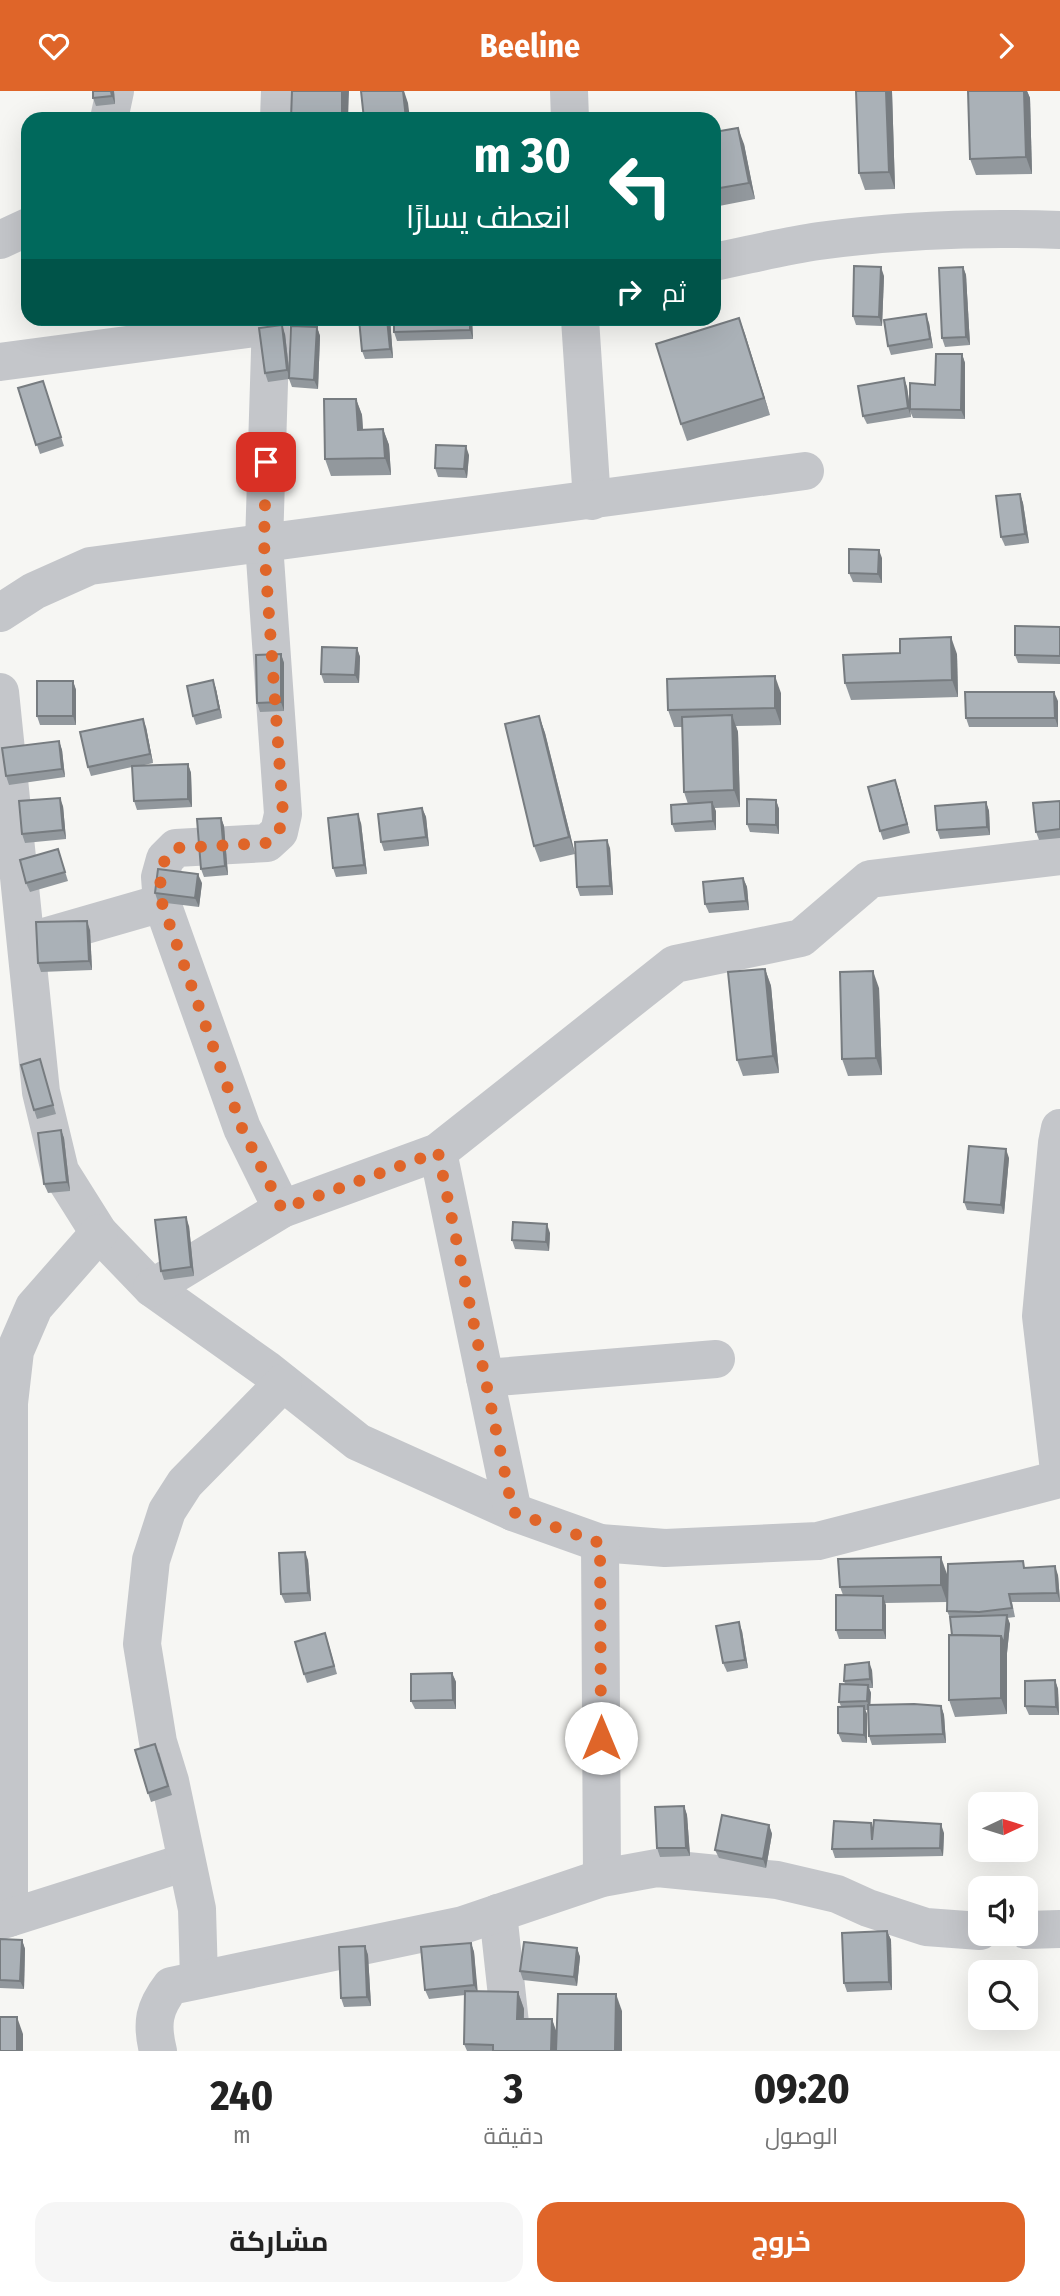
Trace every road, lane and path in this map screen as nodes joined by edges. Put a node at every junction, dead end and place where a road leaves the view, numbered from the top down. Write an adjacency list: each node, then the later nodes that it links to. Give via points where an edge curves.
1 (115, 91): 4 (street)
2 (280, 91): 5 (street)
3 (569, 91): 6 (street)
4 (110, 112)
5 (279, 112)
6 (570, 112)
7 (21, 230): 9 (street)
8 (1060, 230): 10 (street, via 1006,227 819,241)
9 (0, 240)
10 (721, 261)
11 (243, 326): 14 (street)
12 (270, 326): 17 (street)
13 (580, 326): 16 (street)
14 (0, 362)
15 (805, 471): 16 (street)
16 (592, 501): 17 (street)
17 (264, 544): 18 (street, via 90,566 34,591); 21 (street, via 283,814 279,832 267,843 176,848 165,859 160,877)
18 (0, 613)
19 (0, 692): 22 (street)
20 (1060, 856): 24 (street, via 870,879 801,938 675,964)
21 (162, 903): 22 (street); 25 (street, via 242,1128)
22 (13, 946): 26 (street, via 60,1171)
23 (1060, 1128): 32 (street, via 1041,1316 1060,1479 818,1541 665,1548)
24 (438, 1152): 25 (street); 29 (street)
25 (282, 1209): 27 (street)
26 (99, 1233): 27 (street); 33 (street, via 34,1307 15,1351 9,1403)
27 (152, 1288): 30 (street)
28 (716, 1359): 29 (street)
29 (485, 1378): 31 (street)
30 (283, 1383): 31 (street, via 358,1441); 34 (street, via 185,1483 167,1511 150,1560 142,1644 158,1742)
31 (513, 1512): 32 (street)
32 (600, 1543): 35 (street)
33 (4, 1668): 37 (street)
34 (186, 1862): 37 (street); 41 (street, via 197,1909)
35 (602, 1878): 36 (street); 39 (street, via 657,1868 777,1880 837,1894 926,1927)
36 (498, 1913): 41 (street, via 463,1925); 43 (street)
37 (5, 1919)
38 (1060, 1929): 40 (street)
39 (968, 1930)
40 (1038, 1930)
41 (199, 1979): 42 (street, via 171,1986 158,2003 154,2021)
42 (158, 2051)
43 (513, 2051)

